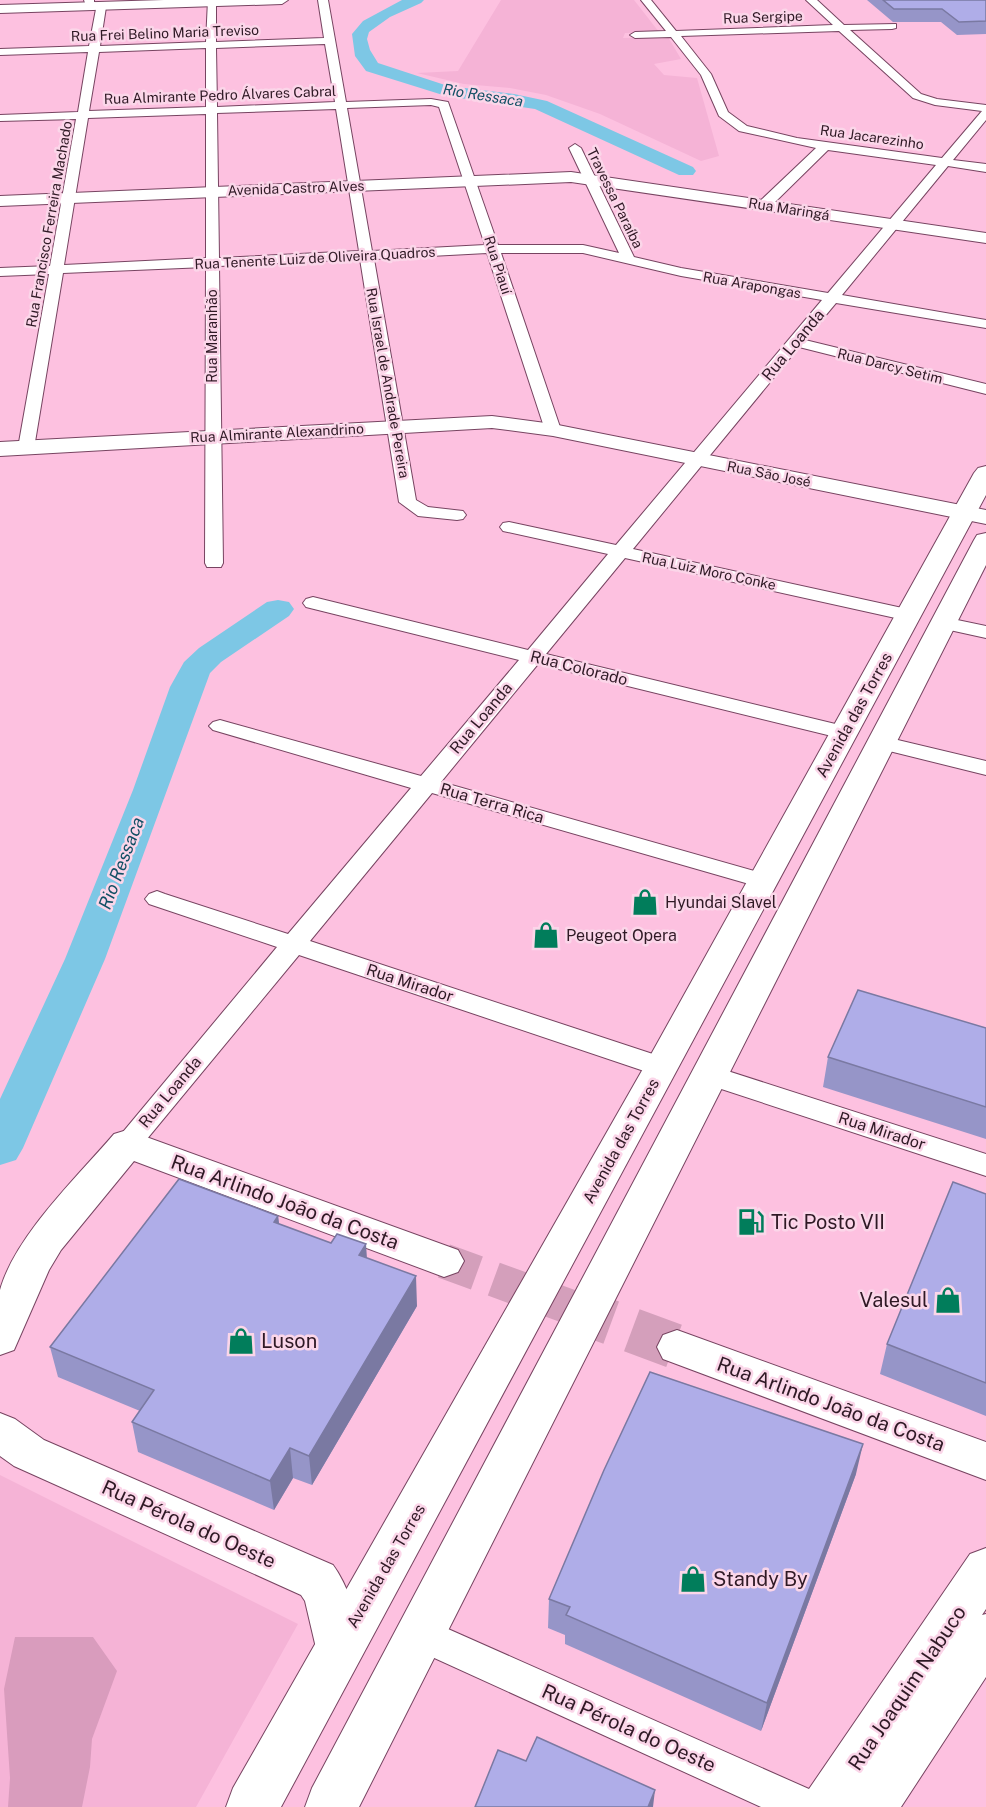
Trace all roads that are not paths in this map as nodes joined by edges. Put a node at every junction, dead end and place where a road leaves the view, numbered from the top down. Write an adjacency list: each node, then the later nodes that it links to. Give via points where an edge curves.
1 (282, 0): 5 (main road)
2 (323, 0): 12 (street, Rua Israel de Andrade Pereira)
3 (646, 0): 10 (street, Rua Jacarezinho)
4 (811, 0): 9 (street)
5 (209, 1): 6 (main road); 13 (street, Rua Maranhão)
6 (93, 3): 7 (main road); 14 (street, Rua Francisco Ferreira Machado)
7 (0, 8)
8 (892, 26): 9 (street, Rua Sergipe)
9 (842, 28): 10 (street, Rua Sergipe); 18 (street, via 917,96)
10 (674, 34): 11 (street, Rua Sergipe); 23 (street, Rua Jacarezinho, via 706,74 723,114 734,124 755,133)
11 (635, 35)
12 (330, 41): 13 (street, Rua Frei Belino Maria Treviso); 17 (street, Rua Israel de Andrade Pereira)
13 (211, 45): 14 (street, Rua Frei Belino Maria Treviso); 19 (street, Rua Maranhão)
14 (93, 49): 15 (street, Rua Frei Belino Maria Treviso); 21 (street, Rua Francisco Ferreira Machado)
15 (0, 52)
16 (441, 103): 17 (street, Rua Almirante Pedro Álvares Cabral); 28 (street, Rua Piauí, via 446,106)
17 (341, 105): 19 (street, Rua Almirante Pedro Álvares Cabral); 29 (street, Rua Israel de Andrade Pereira)
18 (986, 108)
19 (212, 110): 21 (street, Rua Almirante Pedro Álvares Cabral); 30 (street, Rua Maranhão)
20 (986, 113): 25 (street, Rua Loanda)
21 (82, 115): 22 (street, Rua Almirante Pedro Álvares Cabral); 31 (street, Rua Francisco Ferreira Machado)
22 (0, 118)
23 (825, 146): 25 (street, Rua Jacarezinho); 33 (street)
24 (575, 148): 27 (street, Travessa Paraíba)
25 (945, 162): 26 (street, Rua Jacarezinho); 34 (street, Rua Loanda)
26 (986, 168)
27 (591, 179): 28 (main road, Avenida Castro Alves); 33 (main road, Rua Maringá); 38 (street, Travessa Paraíba)
28 (471, 181): 29 (main road, Avenida Castro Alves); 36 (street, Rua Piauí)
29 (354, 186): 30 (main road, Avenida Castro Alves); 37 (street, Rua Israel de Andrade Pereira)
30 (212, 192): 31 (main road, Avenida Castro Alves); 39 (street, Rua Maranhão)
31 (68, 198): 32 (main road, Avenida Castro Alves); 40 (street, Rua Francisco Ferreira Machado)
32 (0, 201)
33 (764, 205): 34 (main road, Rua Maringá)
34 (893, 224): 35 (main road, Rua Maringá); 42 (street, Rua Loanda)
35 (986, 238)
36 (493, 249): 37 (street, Rua Tenente Luiz de Oliveira Quadros); 38 (street, Rua Tenente Luiz de Oliveira Quadros, via 583,249); 50 (street, Rua Piauí)
37 (366, 255): 39 (street, Rua Tenente Luiz de Oliveira Quadros); 49 (street, Rua Israel de Andrade Pereira)
38 (629, 261): 42 (street, Rua Arapongas)
39 (212, 262): 40 (street, Rua Tenente Luiz de Oliveira Quadros); 51 (street, Rua Maranhão)
40 (56, 269): 41 (street, Rua Tenente Luiz de Oliveira Quadros); 52 (street, Rua Francisco Ferreira Machado)
41 (0, 272)
42 (831, 298): 43 (street, Rua Arapongas); 47 (street, Rua Loanda)
43 (876, 306): 44 (street, Rua Arapongas, via 879,301); 45 (street, Rua Arapongas); 46 (street, Rua Arapongas, via 872,310)
44 (986, 319)
45 (986, 324)
46 (986, 329)
47 (795, 342): 48 (street, Rua Darcy Setim); 54 (street, Rua Loanda)
48 (986, 389)
49 (395, 426): 50 (main road, Rua Almirante Alexandrino, via 492,422); 51 (main road, Rua Almirante Alexandrino); 56 (street, Rua Israel de Andrade Pereira, via 408,502 424,512)
50 (553, 430): 54 (main road, Rua São José)
51 (213, 437): 52 (main road, Rua Almirante Alexandrino); 61 (street, Rua Maranhão)
52 (26, 448): 53 (main road, Rua Almirante Alexandrino)
53 (0, 449)
54 (697, 459): 57 (main road, Rua São José); 60 (street, Rua Loanda)
55 (986, 473): 57 (highway, Avenida das Torres)
56 (457, 515)
57 (975, 515): 63 (highway, Avenida das Torres)
58 (508, 527): 60 (street, Rua Luiz Moro Conke)
59 (986, 540): 64 (highway)
60 (620, 551): 63 (street, Rua Luiz Moro Conke); 66 (street, Rua Loanda)
61 (213, 562)
62 (313, 603): 66 (street, Rua Colorado)
63 (909, 615): 68 (highway, Avenida das Torres)
64 (943, 623): 65 (street); 69 (highway)
65 (986, 632)
66 (532, 657): 68 (street, Rua Colorado); 71 (street, Rua Loanda)
67 (219, 726): 71 (street, Rua Terra Rica)
68 (844, 733): 72 (highway, Avenida das Torres)
69 (882, 742): 70 (street); 76 (highway)
70 (986, 768)
71 (426, 784): 72 (street, Rua Terra Rica); 74 (street, Rua Loanda)
72 (764, 881): 75 (highway, Avenida das Torres)
73 (157, 899): 74 (street, Rua Mirador)
74 (293, 944): 75 (street, Rua Mirador); 77 (street, Rua Loanda)
75 (662, 1067): 87 (highway, Avenida das Torres)
76 (709, 1075): 78 (street, Rua Mirador); 85 (highway)
77 (127, 1144): 79 (main road, Rua Arlindo João da Costa); 80 (main road, Rua Loanda, via 47,1239 31,1265)
78 (986, 1165)
79 (444, 1261)
80 (0, 1338)
81 (677, 1347): 83 (main road, Rua Arlindo João da Costa)
82 (0, 1432): 87 (main road, Rua Pérola do Oeste, via 29,1453 316,1580 326,1592)
83 (986, 1461)
84 (986, 1569): 91 (main road, Rua Joaquim Nabuco)
85 (421, 1634): 89 (highway); 90 (street, Rua Pérola do Oeste)
86 (986, 1636): 92 (main road, Rua Joaquim Nabuco)
87 (340, 1648): 88 (highway, Avenida das Torres)
88 (252, 1807)
89 (331, 1807)
90 (804, 1807)
91 (827, 1807)
92 (871, 1807)

